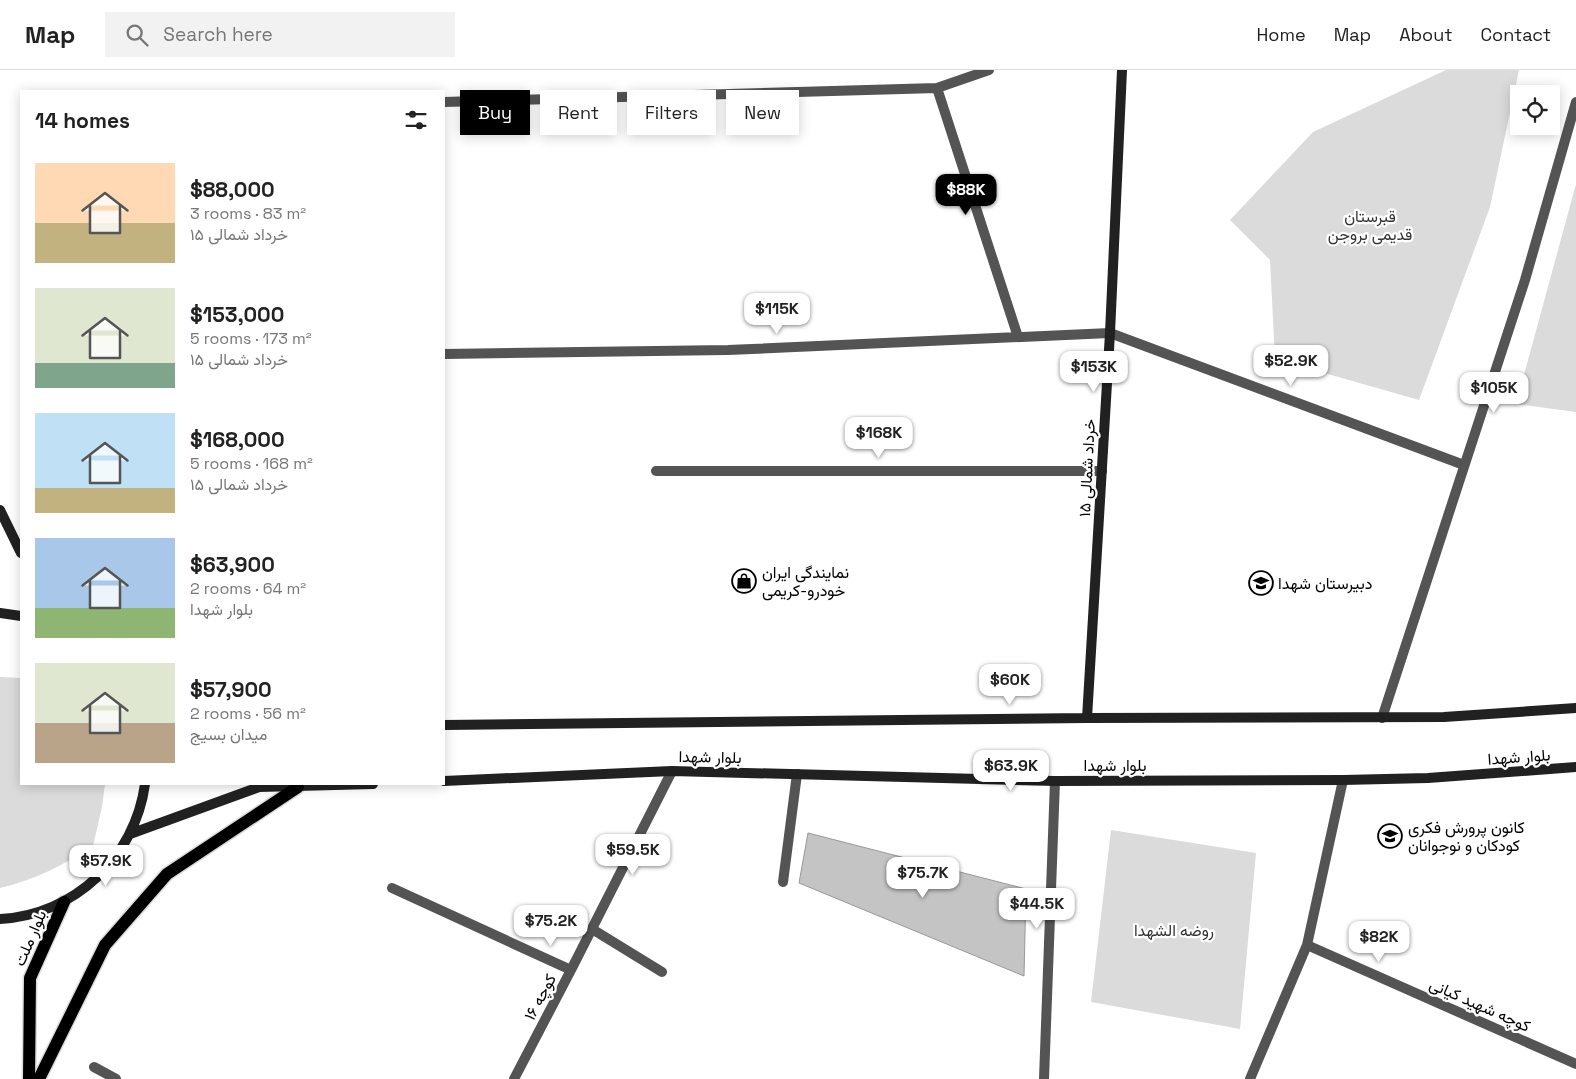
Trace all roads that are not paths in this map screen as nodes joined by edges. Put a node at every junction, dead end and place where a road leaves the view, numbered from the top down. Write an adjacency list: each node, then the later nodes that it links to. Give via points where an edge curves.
1 (990, 70): 3 (street)
2 (1122, 70): 6 (main road, ۱۵ خرداد شمالی)
3 (937, 88): 4 (street); 7 (street)
4 (445, 102)
5 (1576, 102): 9 (street, via 1525,280)
6 (1110, 333): 7 (street); 9 (street); 11 (main road, ۱۵ خرداد شمالی)
7 (1018, 337): 8 (street, via 728,350)
8 (445, 354)
9 (1464, 465): 18 (street)
10 (656, 471): 11 (street)
11 (1102, 471): 17 (main road, ۱۵ خرداد شمالی)
12 (0, 510): 13 (main road)
13 (20, 551)
14 (0, 614): 15 (main road)
15 (20, 616)
16 (1576, 708): 18 (main road, بلوار شهدا, via 1444,718)
17 (1087, 718): 18 (main road, بلوار شهدا); 19 (main road, بلوار شهدا)
18 (1382, 718)
19 (445, 725)
20 (1576, 767): 23 (main road, بلوار شهدا, via 1428,778)
21 (672, 771): 22 (main road, بلوار شهدا); 24 (main road, بلوار شهدا); 35 (street)
22 (797, 774): 25 (main road, بلوار شهدا); 31 (street)
23 (1343, 780): 25 (main road, بلوار شهدا); 36 (street)
24 (445, 781)
25 (1054, 781): 45 (street)
26 (144, 785): 30 (main road)
27 (257, 785): 29 (main road); 30 (main road)
28 (348, 785): 29 (main road)
29 (298, 787): 42 (main road, via 167,874 105,945)
30 (130, 834): 33 (main road, via 104,871)
31 (783, 882)
32 (392, 888): 37 (street, کوچه ۱۶)
33 (64, 902): 34 (main road, via 31,914); 41 (main road, بلوار ملت, via 30,978)
34 (0, 919)
35 (592, 929): 37 (street); 38 (street)
36 (1307, 946): 39 (street, کوچه شهید کیانی); 46 (street)
37 (571, 970): 44 (street, کوچه ۱۶)
38 (662, 972)
39 (1576, 1064)
40 (94, 1067): 43 (street)
41 (29, 1079)
42 (39, 1079)
43 (116, 1079)
44 (514, 1079)
45 (1044, 1079)
46 (1250, 1079)

